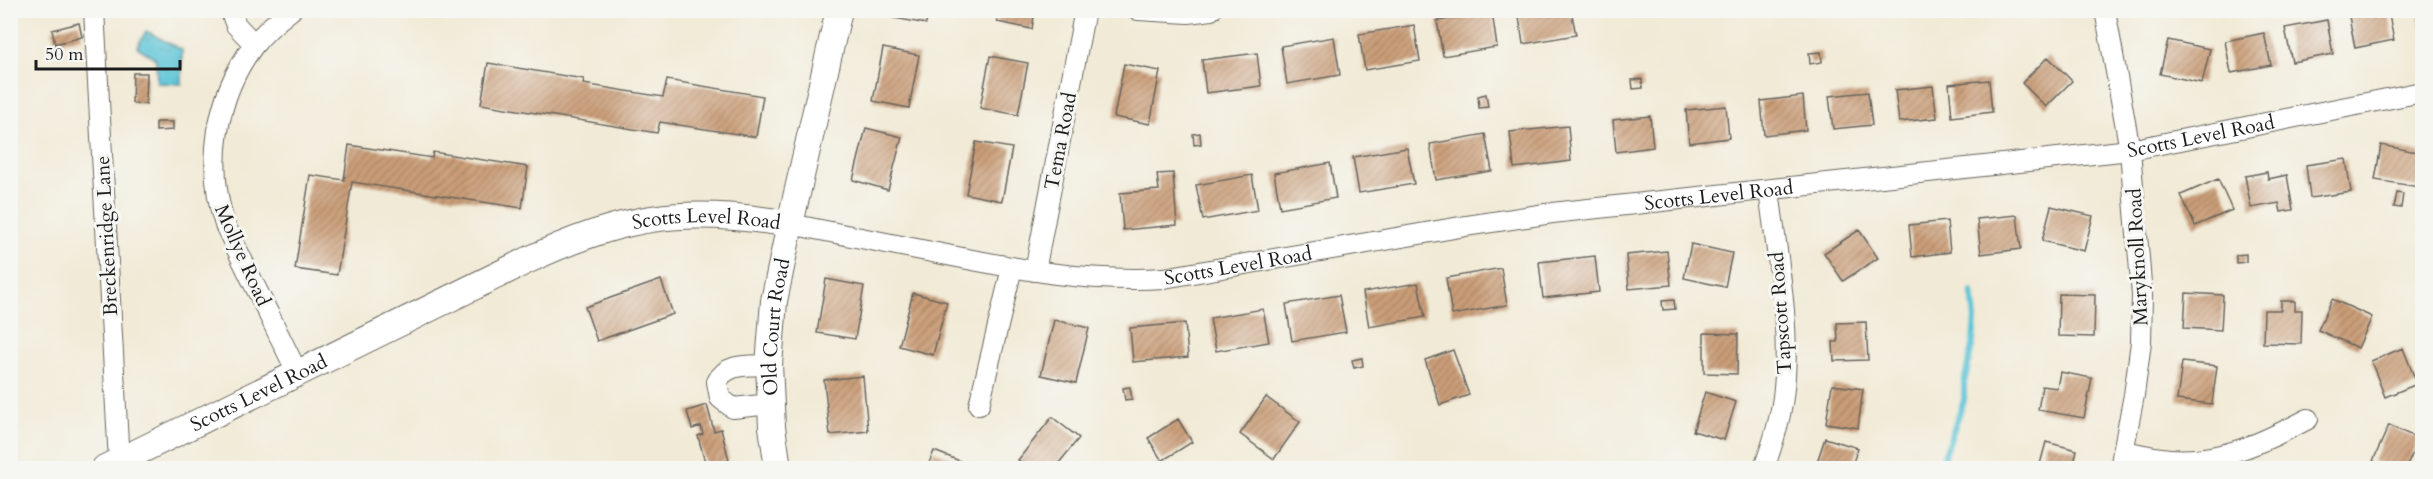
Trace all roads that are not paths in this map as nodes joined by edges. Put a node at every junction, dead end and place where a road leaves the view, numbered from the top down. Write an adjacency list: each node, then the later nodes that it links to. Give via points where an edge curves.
1 (94, 10): 22 (street, Breckenridge Lane)
2 (230, 10): 9 (street)
3 (291, 10): 9 (street, Mollye Road)
4 (839, 10): 13 (main road, Old Court Road)
5 (1085, 10): 15 (street, Tema Road)
6 (1138, 10): 7 (street)
7 (1211, 10)
8 (2105, 10): 11 (street, Maryknoll Road)
9 (254, 44): 17 (street, Mollye Road, via 239,67 220,120 215,149 217,201)
10 (2422, 92): 11 (street, Scotts Level Road)
11 (2130, 150): 12 (street, Scotts Level Road); 21 (street, Maryknoll Road, via 2142,295 2141,342)
12 (1769, 190): 15 (street, Scotts Level Road, via 1552,213 1164,278 1124,281); 24 (street, Tapscott Road, via 1783,305 1786,371 1777,428)
13 (789, 224): 14 (street, Scotts Level Road); 16 (main road, Old Court Road, via 774,301); 17 (main road, Scotts Level Road, via 699,214 658,217 612,227 556,246)
14 (1012, 268): 15 (street, Scotts Level Road); 19 (street)
15 (1035, 271)
16 (769, 365): 18 (main road, Old Court Road); 18 (street, via 728,369 717,382 720,398 733,408)
17 (298, 374): 22 (main road, Scotts Level Road)
18 (771, 404): 23 (main road, Old Court Road)
19 (979, 405)
20 (2308, 419): 21 (street, via 2235,453 2206,458)
21 (2122, 460)
22 (112, 465)
23 (778, 468)
24 (1764, 468)

